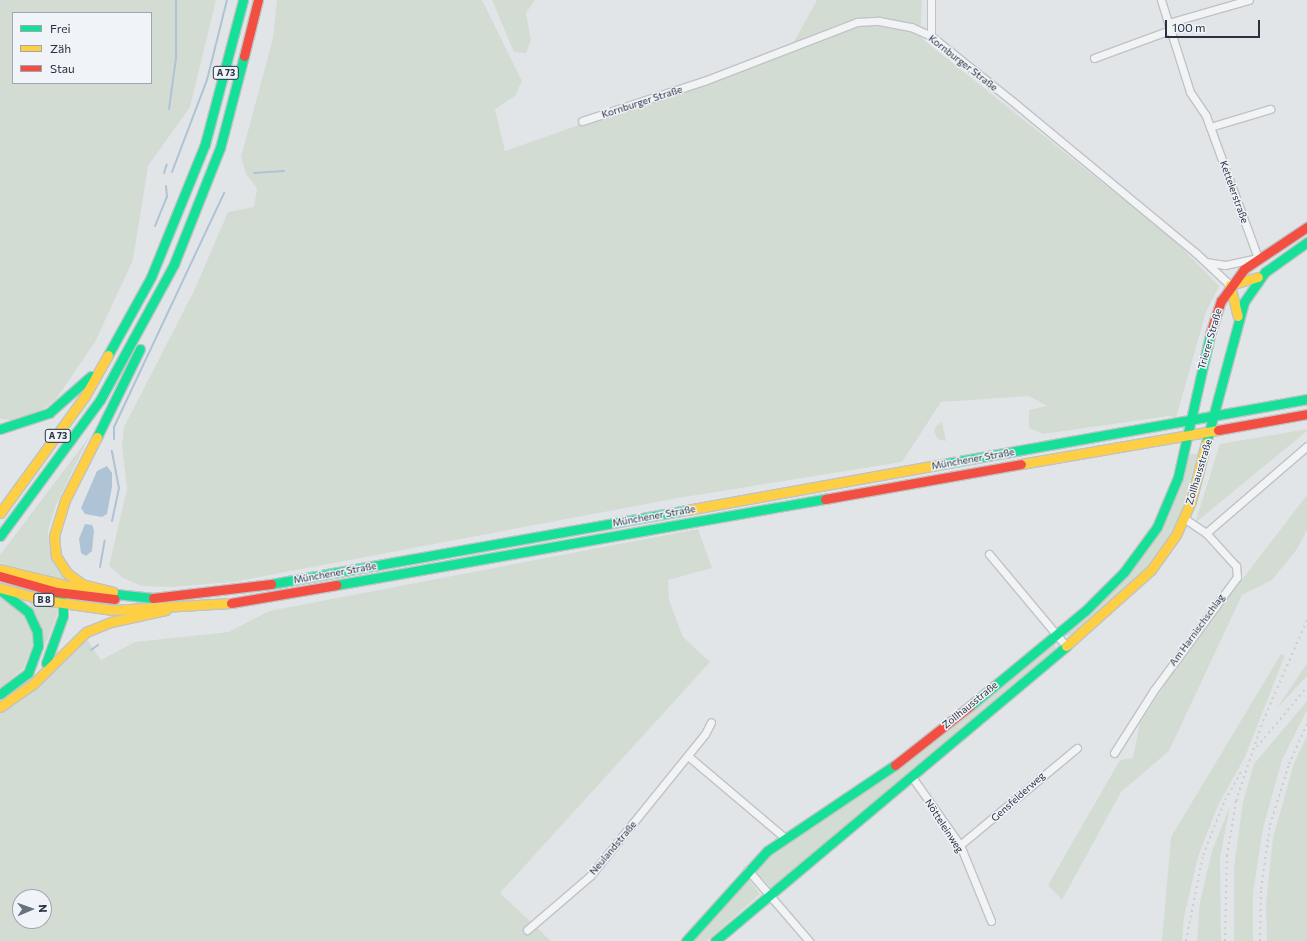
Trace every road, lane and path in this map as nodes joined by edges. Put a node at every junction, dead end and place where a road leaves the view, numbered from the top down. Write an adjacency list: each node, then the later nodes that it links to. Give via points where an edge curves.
1 (242, 0): 20 (main road, A 73, via 225,79 192,180 151,277)
2 (258, 0): 18 (main road, A 73, via 235,99 208,182)
3 (931, 0): 7 (street)
4 (1161, 0): 6 (street, Kettelerstraße)
5 (1249, 0): 6 (street)
6 (1169, 27): 8 (street); 11 (street, Kettelerstraße, via 1190,92)
7 (931, 36): 10 (street, Kornburger Straße, via 894,23 857,22 704,81); 15 (street, Kornburger Straße)
8 (1094, 58)
9 (1270, 108): 11 (street)
10 (582, 121)
11 (1210, 127): 14 (street, Kettelerstraße)
12 (1303, 229): 13 (main road, via 1293,242); 14 (main road, Trierer Straße)
13 (1303, 244): 16 (main road)
14 (1258, 258): 15 (street, via 1225,265); 17 (main road, Trierer Straße)
15 (1206, 262): 17 (street, Kornburger Straße)
16 (1261, 276): 17 (main road); 19 (main road, via 1250,291)
17 (1230, 285): 19 (main road); 24 (main road, Trierer Straße, via 1211,327)
18 (163, 286): 32 (main road, A 73, via 87,420); 38 (main road, via 146,337 56,524 54,543 59,562 72,578)
19 (1238, 318): 23 (main road)
20 (110, 356): 25 (main road, via 58,408 31,422); 29 (main road, A 73, via 56,440)
21 (1307, 399): 23 (main road, Münchener Straße)
22 (1307, 414): 26 (main road, Münchener Straße)
23 (1215, 415): 24 (main road, Münchener Straße); 26 (main road, Zollhausstraße)
24 (1191, 420): 27 (main road, Zollhausstraße); 38 (main road, Münchener Straße, via 301,579 153,598)
25 (0, 429)
26 (1211, 432): 27 (main road, Münchener Straße); 30 (main road, Zollhausstraße)
27 (1188, 436): 40 (main road, Münchener Straße, via 256,600); 41 (main road, Zollhausstraße, via 1175,486 1144,547 1112,586)
28 (1307, 446): 31 (street)
29 (0, 513)
30 (1184, 518): 31 (street, Am Harnischschlag); 42 (main road, Zollhausstraße, via 1169,547 1142,580)
31 (1206, 533): 48 (street, Am Harnischschlag, via 1236,566 1237,577 1158,684)
32 (0, 536)
33 (989, 554): 41 (street)
34 (0, 569): 38 (main road)
35 (0, 576): 37 (main road)
36 (0, 589): 39 (main road, Münchener Straße / B 8); 44 (main road, via 28,612 37,631 38,646 28,673)
37 (57, 592): 38 (main road); 39 (main road)
38 (91, 592)
39 (63, 604): 40 (main road, Münchener Straße / B 8, via 112,610); 43 (main road, via 58,638)
40 (166, 610): 43 (main road, via 111,622 86,632)
41 (1056, 635): 42 (street); 51 (main road, Zollhausstraße, via 900,762)
42 (1066, 646): 50 (main road, Zollhausstraße)
43 (38, 679): 45 (main road)
44 (0, 694)
45 (0, 707)
46 (711, 722): 49 (street, Neulandstraße)
47 (1077, 748): 52 (street, Gensfelderweg)
48 (1114, 753)
49 (688, 756): 51 (street); 56 (street, Neulandstraße, via 590,876)
50 (912, 777): 52 (street, Nötteleinweg); 54 (main road, Zollhausstraße)
51 (784, 837): 53 (main road, Zollhausstraße)
52 (960, 846): 55 (street, Nötteleinweg)
53 (748, 870): 54 (street); 57 (main road, Zollhausstraße)
54 (769, 894): 58 (main road, Zollhausstraße); 59 (street)
55 (991, 921)
56 (527, 930)
57 (686, 941)
58 (715, 941)
59 (809, 941)

